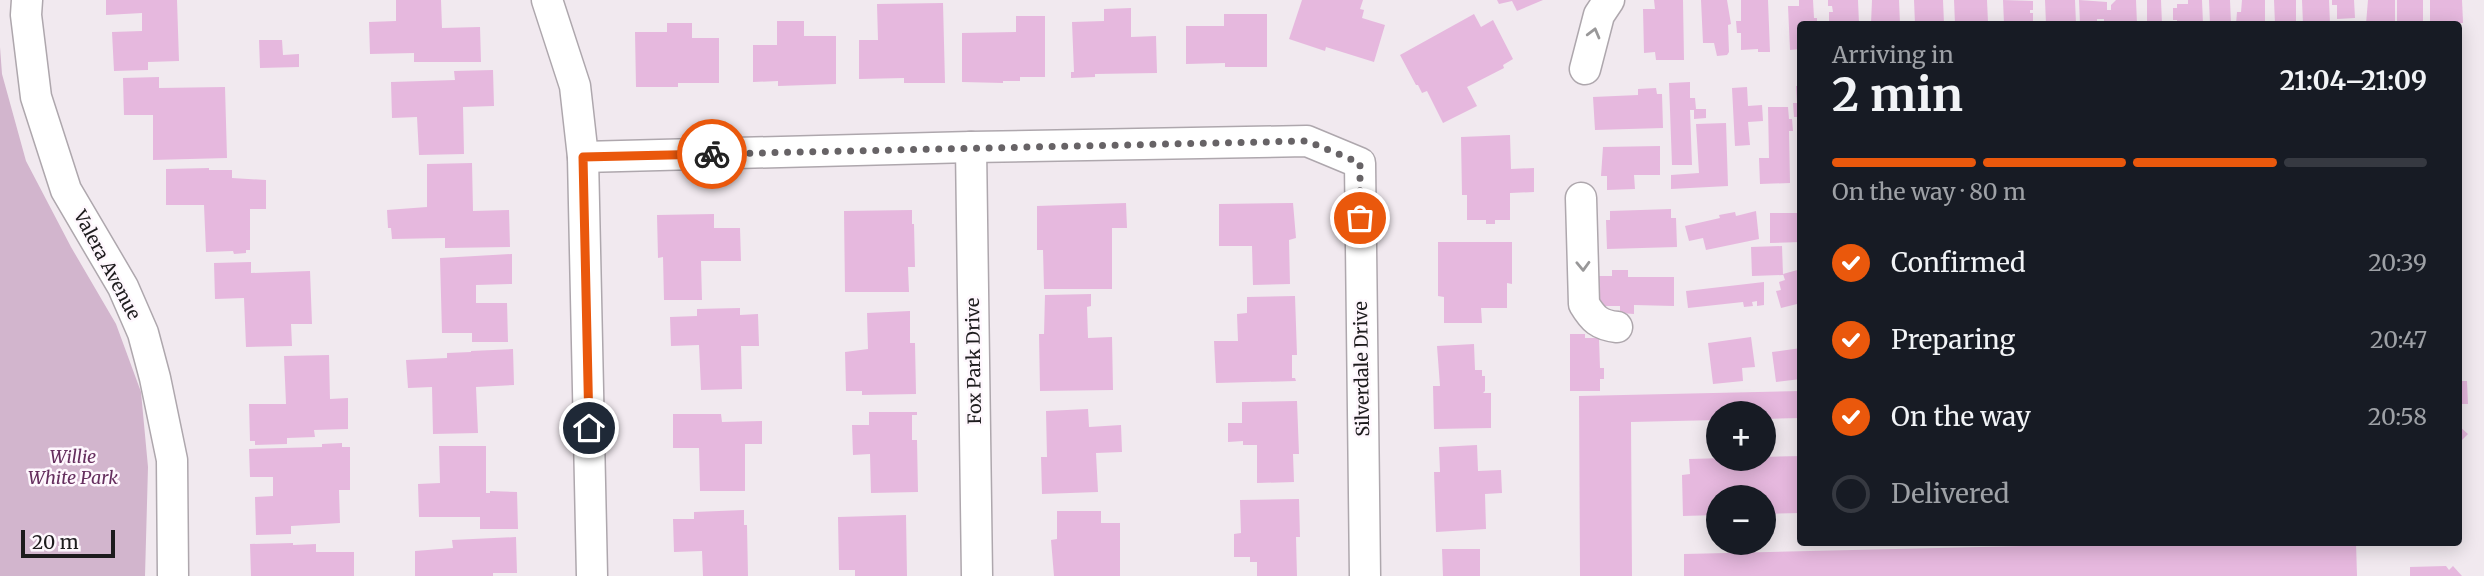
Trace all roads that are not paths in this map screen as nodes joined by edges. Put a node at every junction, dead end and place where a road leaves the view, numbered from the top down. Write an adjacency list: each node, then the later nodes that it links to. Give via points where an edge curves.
1 (27, 0): 9 (street, Valera Avenue, via 36,97 66,190 123,287 143,333 155,378 172,460)
2 (547, 0): 6 (street, via 575,86)
3 (1609, 0): 4 (street, one-way to 3, via 1599,15)
4 (1585, 69)
5 (971, 147): 6 (street); 11 (street, Fox Park Drive); 12 (street, Silverdale Drive, via 1307,141 1360,163)
6 (583, 157): 10 (street)
7 (1581, 198): 8 (street, one-way to 8, via 1584,304 1601,325)
8 (1616, 327)
9 (173, 576)
10 (592, 576)
11 (977, 576)
12 (1365, 576)

